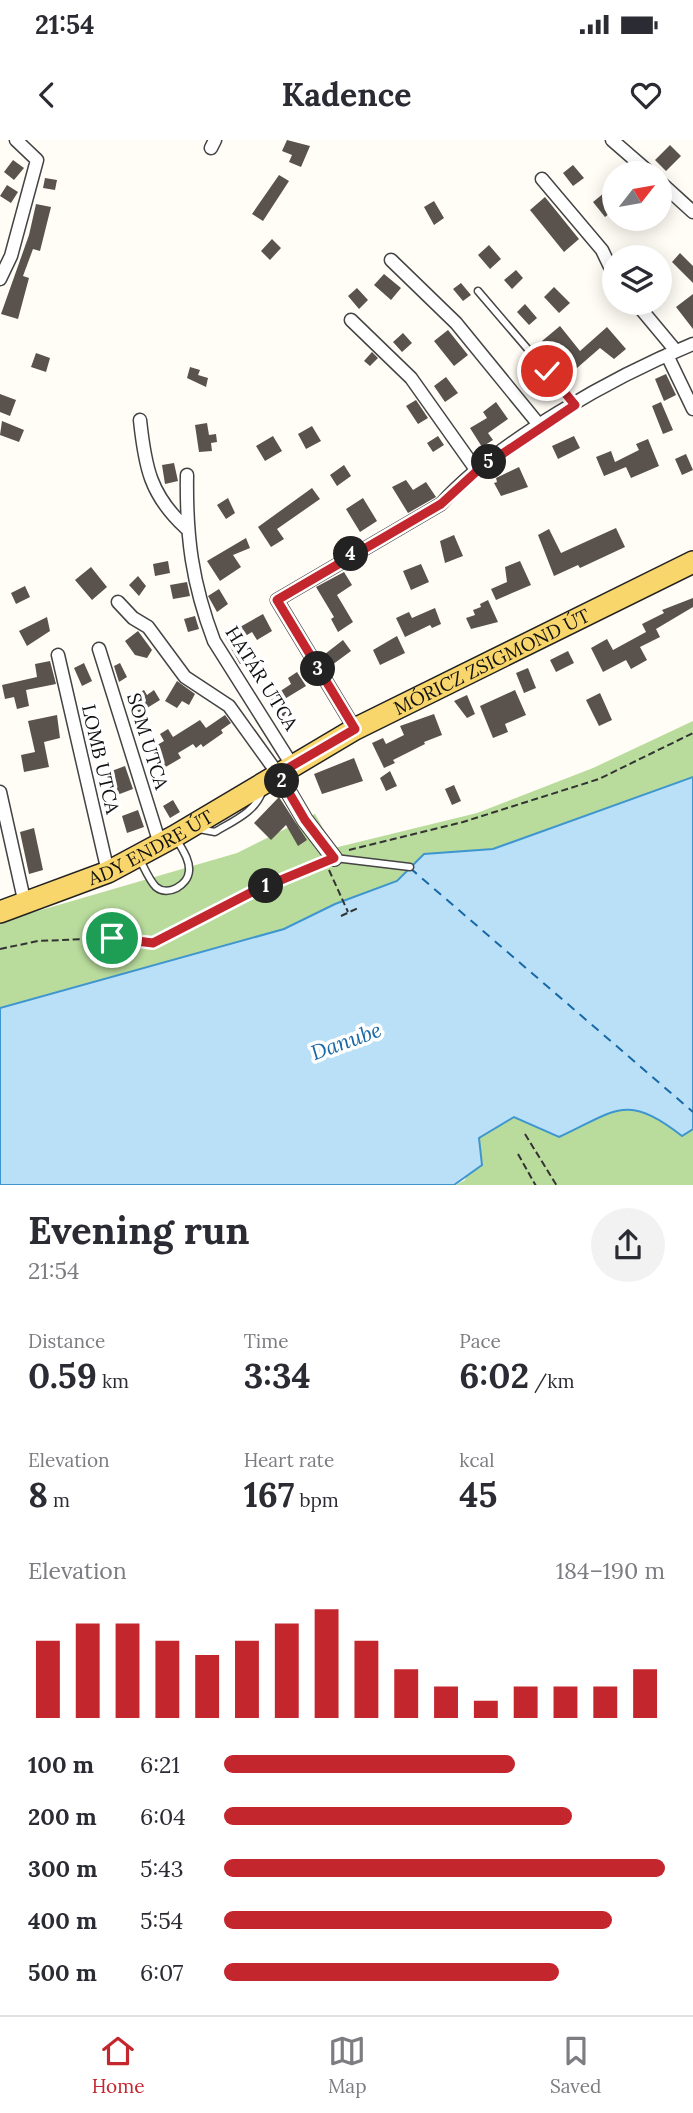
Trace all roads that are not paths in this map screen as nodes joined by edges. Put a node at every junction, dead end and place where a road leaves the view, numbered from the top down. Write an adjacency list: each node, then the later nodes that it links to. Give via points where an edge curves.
1 (16, 140): 9 (street, via 37,160 11,256)
2 (612, 140): 3 (street)
3 (636, 161)
4 (542, 179): 7 (street)
5 (672, 193): 6 (street)
6 (693, 212)
7 (602, 250)
8 (391, 260): 18 (street, via 456,323)
9 (0, 279)
10 (478, 291): 15 (lane)
11 (644, 315): 14 (street)
12 (351, 320): 19 (street, via 411,378)
13 (693, 344): 14 (street)
14 (671, 353): 15 (street, via 621,376); 16 (street)
15 (575, 405): 18 (street)
16 (693, 409)
17 (140, 420): 21 (street, via 155,492)
18 (540, 426): 19 (street)
19 (477, 471): 26 (street, via 441,504 277,600)
20 (187, 475): 21 (street, HATÁR UTCA)
21 (186, 528): 27 (street, HATÁR UTCA, via 194,579 214,641)
22 (693, 562): 26 (main road, MÓRICZ ZSIGMOND ÚT)
23 (118, 602): 27 (street, via 149,626 185,677 229,706)
24 (99, 649): 29 (street, SOM UTCA)
25 (58, 655): 33 (street, LOMB UTCA)
26 (355, 729): 27 (main road, MÓRICZ ZSIGMOND ÚT)
27 (278, 774): 29 (main road, ADY ENDRE ÚT); 31 (street)
28 (0, 792): 34 (street)
29 (175, 836): 30 (main road, ADY ENDRE ÚT); 30 (lane, via 189,873 175,889 164,891 156,886)
30 (139, 856): 33 (main road, ADY ENDRE ÚT)
31 (330, 860): 32 (lane)
32 (410, 867)
33 (108, 872): 34 (main road, ADY ENDRE ÚT)
34 (25, 904): 35 (main road, ADY ENDRE ÚT)
35 (0, 912)

